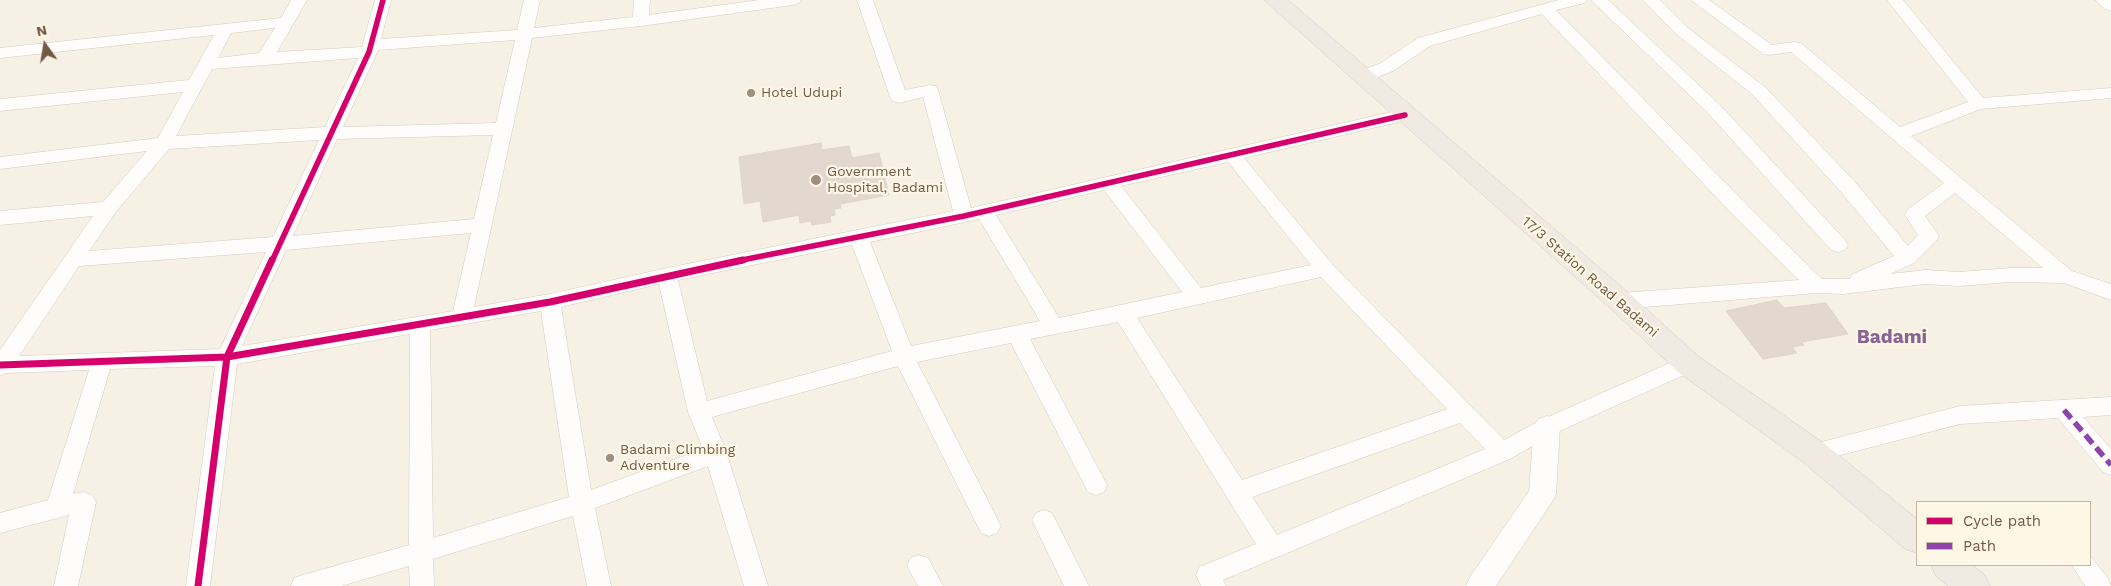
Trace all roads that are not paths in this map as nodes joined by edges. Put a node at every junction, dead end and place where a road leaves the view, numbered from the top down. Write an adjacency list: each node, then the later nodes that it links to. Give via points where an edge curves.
1 (299, 0): 17 (street)
2 (383, 0): 20 (street)
3 (532, 0): 19 (street)
4 (642, 0): 16 (street)
5 (793, 0): 16 (street)
6 (865, 0): 40 (street, via 899,97 930,90)
7 (1275, 0): 24 (highway, 17/3 Station Road Badami)
8 (1579, 0): 14 (street)
9 (1599, 0): 45 (street, via 1713,108)
10 (1651, 0): 46 (street, via 1682,31 1759,91 1848,187)
11 (1699, 0): 32 (street, via 1769,50 1795,47)
12 (1895, 0): 27 (street)
13 (2103, 0): 15 (street)
14 (1553, 4): 24 (street, via 1424,42 1387,67); 51 (street, via 1747,217)
15 (2111, 6)
16 (641, 21): 19 (street)
17 (286, 22): 18 (street); 22 (street)
18 (225, 29): 21 (street); 23 (street)
19 (524, 34): 20 (street); 30 (street)
20 (370, 49): 22 (street); 31 (street)
21 (0, 53)
22 (265, 58): 23 (street)
23 (206, 64): 25 (street)
24 (1361, 77): 29 (highway, 17/3 Station Road Badami)
25 (195, 85): 28 (street); 33 (street)
26 (2111, 93): 27 (street)
27 (1979, 104): 32 (street)
28 (0, 105)
29 (1405, 116): 34 (street); 55 (highway, 17/3 Station Road Badami)
30 (503, 129): 31 (street); 42 (street)
31 (331, 133): 33 (street); 44 (street)
32 (1899, 134): 36 (street)
33 (164, 143): 35 (street); 38 (street)
34 (1233, 156): 37 (street); 48 (street)
35 (0, 163)
36 (1956, 183): 46 (street, via 1914,215 1929,236); 50 (street)
37 (1109, 184): 39 (street); 54 (street)
38 (108, 208): 41 (street); 47 (street)
39 (984, 212): 40 (street); 60 (street)
40 (964, 216): 43 (street)
41 (0, 218)
42 (482, 225): 44 (street); 58 (street)
43 (859, 239): 49 (street); 63 (street)
44 (279, 244): 47 (street); 62 (street)
45 (1838, 245)
46 (1907, 258): 52 (street)
47 (73, 259): 66 (street)
48 (1325, 269): 54 (street); 70 (street)
49 (667, 276): 56 (street); 69 (street)
50 (2065, 276): 52 (street, via 1925,277); 53 (street)
51 (1817, 286): 52 (street); 55 (street)
52 (1843, 287)
53 (2111, 292)
54 (1197, 297): 57 (street)
55 (1620, 301): 65 (highway, 17/3 Station Road Badami)
56 (550, 302): 58 (street); 78 (street)
57 (1123, 313): 60 (street); 77 (street)
58 (462, 316): 59 (street)
59 (420, 324): 62 (street); 85 (street)
60 (1054, 326): 61 (street)
61 (1016, 334): 63 (street); 76 (street)
62 (227, 356): 64 (street); 89 (street)
63 (904, 356): 69 (street); 82 (street)
64 (102, 361): 66 (street); 79 (street)
65 (1688, 364): 71 (street); 73 (highway, 17/3 Station Road Badami)
66 (0, 365)
67 (2111, 406): 68 (street)
68 (2064, 410): 73 (street, via 1960,415); 75 (street)
69 (699, 412): 74 (street)
70 (1465, 412): 72 (street); 77 (street)
71 (1547, 427): 72 (street); 96 (street, via 1542,494)
72 (1502, 452): 84 (street)
73 (1814, 453): 83 (highway, 17/3 Station Road Badami)
74 (716, 454): 78 (street); 93 (street)
75 (2111, 466)
76 (1096, 485)
77 (1237, 492): 84 (street)
78 (582, 503): 85 (street); 92 (street)
79 (57, 508): 81 (street); 88 (street, via 84,502)
80 (1044, 520): 94 (street)
81 (0, 523)
82 (989, 526)
83 (1916, 538)
84 (1273, 549): 95 (street, via 1208,575)
85 (421, 552): 90 (street); 91 (street)
86 (1949, 566): 97 (highway)
87 (2085, 566): 98 (street)
88 (66, 586)
89 (198, 586)
90 (303, 586)
91 (422, 586)
92 (599, 586)
93 (756, 586)
94 (1077, 586)
95 (1214, 586)
96 (1480, 586)
97 (1973, 586)
98 (2099, 586)

